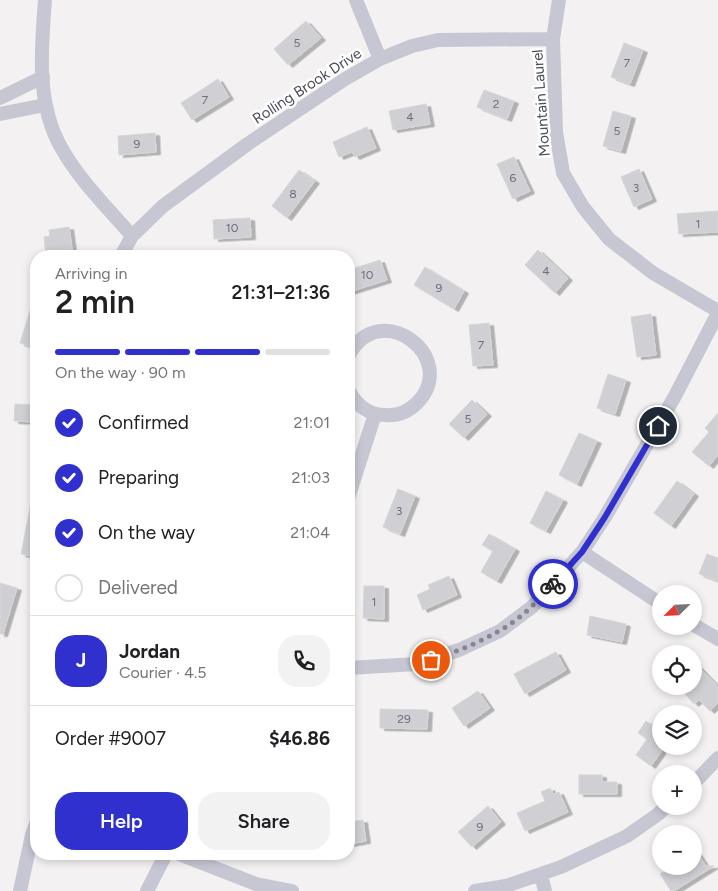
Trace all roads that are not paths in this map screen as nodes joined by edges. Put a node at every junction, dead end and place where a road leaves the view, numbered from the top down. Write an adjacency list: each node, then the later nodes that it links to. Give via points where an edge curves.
1 (45, 0): 6 (street, via 41,45)
2 (356, 0): 5 (street)
3 (559, 0): 4 (street, Mountain Laurel)
4 (553, 40): 5 (street, Rolling Brook Drive, via 438,40); 12 (street, Mountain Laurel, via 556,132 563,173 583,207 609,239 653,273)
5 (380, 59): 10 (street, Rolling Brook Drive, via 345,79 208,172 163,206)
6 (43, 77): 7 (street); 8 (street)
7 (0, 98)
8 (45, 105): 9 (street); 10 (street, via 61,148)
9 (0, 114)
10 (132, 236): 11 (street, Rolling Brook Drive)
11 (124, 250)
12 (718, 312): 17 (street, via 676,396)
13 (355, 347): 15 (street, via 366,336 382,331 399,332 419,346 429,369 424,393 414,406 399,414)
14 (355, 399): 15 (street, via 360,406)
15 (375, 414): 16 (street)
16 (355, 476)
17 (582, 552): 18 (street); 21 (street, via 532,607 500,631 459,650 416,664)
18 (652, 598)
19 (702, 630): 20 (street)
20 (718, 639)
21 (355, 668)
22 (718, 758): 23 (street)
23 (702, 775)
24 (658, 815): 28 (street, via 626,836)
25 (30, 844): 29 (street)
26 (163, 860): 30 (street)
27 (194, 860): 31 (street, via 256,884)
28 (541, 875): 32 (street); 33 (street)
29 (20, 891)
30 (147, 891)
31 (292, 891)
32 (475, 891)
33 (545, 891)

